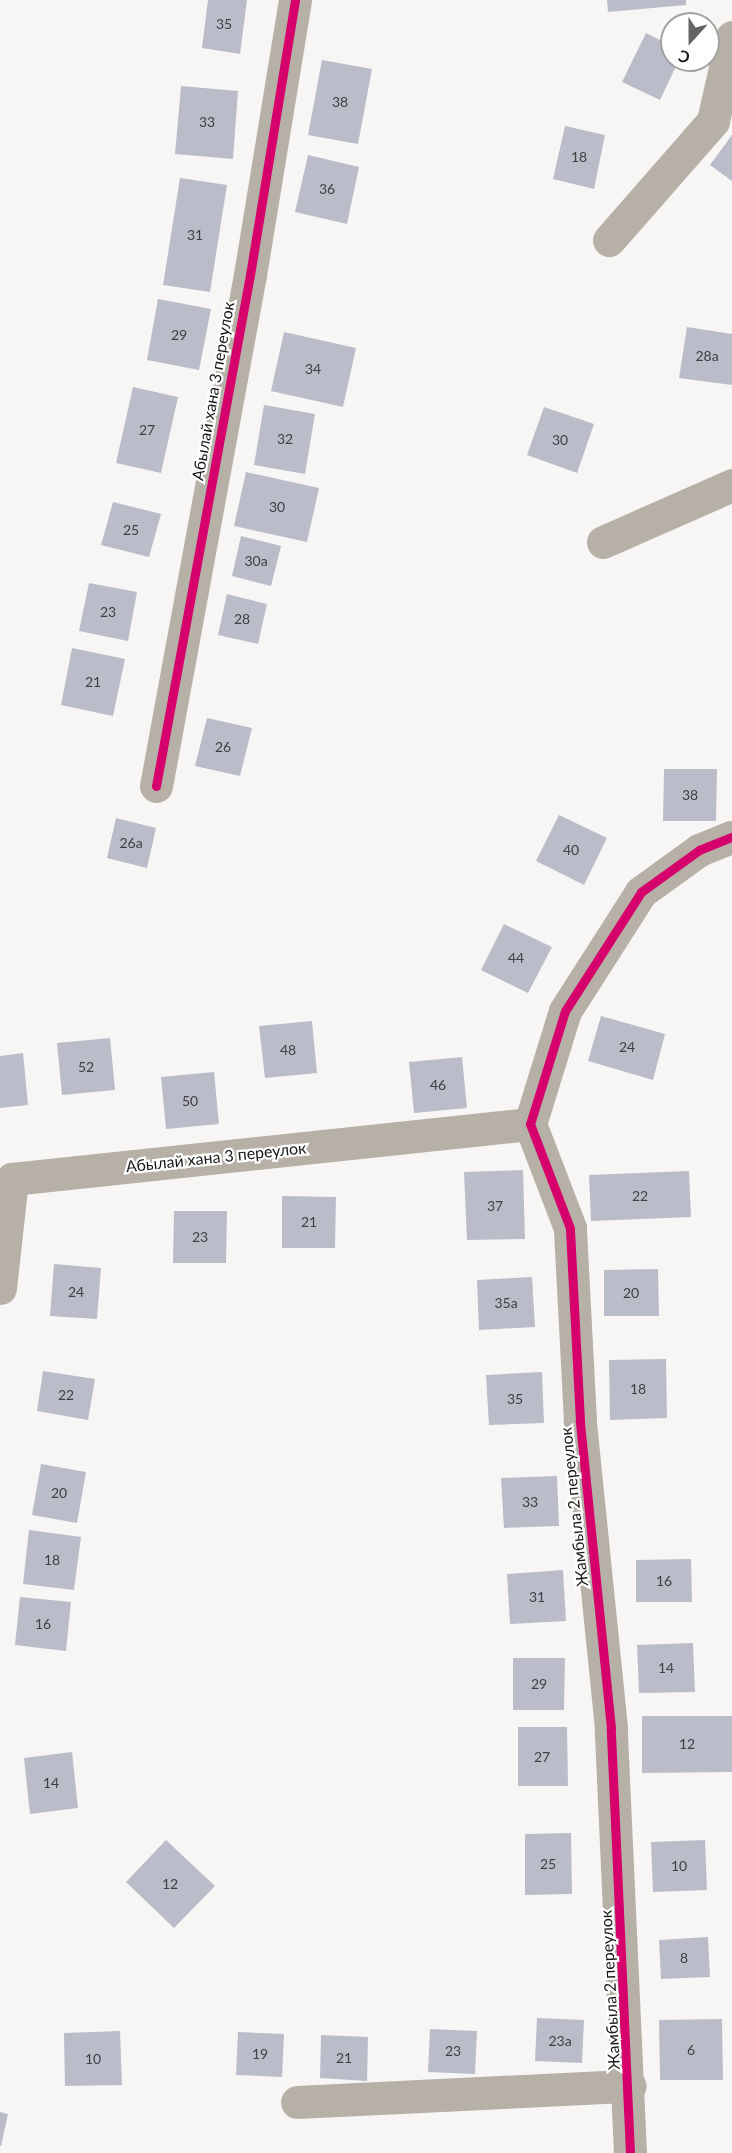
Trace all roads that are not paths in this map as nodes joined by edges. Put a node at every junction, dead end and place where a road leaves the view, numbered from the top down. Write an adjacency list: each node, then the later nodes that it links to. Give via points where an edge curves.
1 (295, 0): 6 (street, Абылай хана 3 переулок, via 250,275)
2 (732, 37): 3 (street, via 713,121)
3 (609, 240)
4 (732, 485): 5 (street)
5 (603, 542)
6 (156, 786)
7 (732, 837): 8 (street, via 699,850 641,892 565,1011)
8 (530, 1124): 9 (street, Абылай хана 3 переулок, via 12,1179); 10 (street, Жамбыла 2 переулок, via 570,1228 580,1421 611,1728)
9 (0, 1288)
10 (630, 2086): 11 (street); 12 (street, Жамбыла 2 переулок)
11 (297, 2102)
12 (630, 2153)

